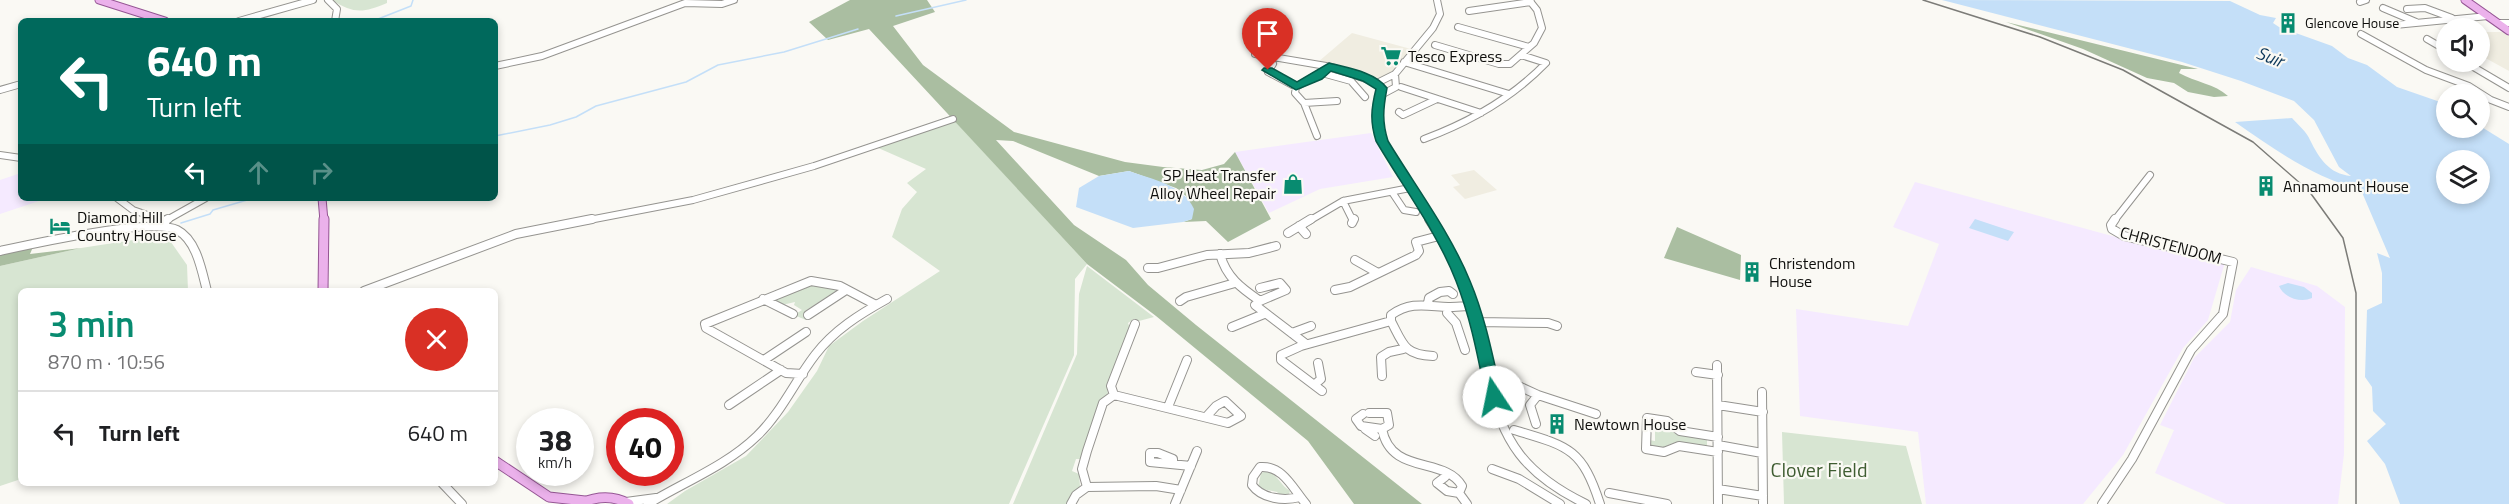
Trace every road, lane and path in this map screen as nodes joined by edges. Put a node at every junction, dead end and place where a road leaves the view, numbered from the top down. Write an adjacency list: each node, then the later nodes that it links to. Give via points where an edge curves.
1 (99, 0): 14 (main road)
2 (313, 0): 15 (street)
3 (328, 0): 16 (street, via 337,9)
4 (734, 0): 35 (street, via 722,4 685,3 542,56)
5 (1437, 0): 33 (street, via 1440,14 1433,28)
6 (2366, 0): 9 (street)
7 (2465, 0): 13 (main road)
8 (1530, 1): 12 (street); 30 (street, via 1543,26)
9 (2360, 2)
10 (2383, 8): 20 (street)
11 (2407, 9): 17 (street, via 2430,7)
12 (1469, 11)
13 (2488, 16): 18 (street); 21 (main road)
14 (156, 18)
15 (250, 18)
16 (336, 18)
17 (2453, 18)
18 (2466, 18)
19 (2436, 21): 20 (street)
20 (2418, 22): 23 (street)
21 (2498, 23): 22 (street); 25 (main road)
22 (2509, 23)
23 (2395, 25)
24 (1458, 27): 30 (street)
25 (2509, 31)
26 (2361, 34): 52 (street, via 2426,70 2474,88)
27 (2427, 39): 28 (street)
28 (2436, 44)
29 (1435, 45): 32 (street, via 1499,64 1510,64)
30 (1529, 47): 32 (street)
31 (1255, 54): 36 (street)
32 (1521, 55): 48 (street, via 1546,63)
33 (1404, 62): 39 (street); 48 (street)
34 (1273, 64): 42 (street, via 1268,72)
35 (498, 65)
36 (1329, 67): 38 (street); 40 (street)
37 (2482, 72): 44 (street)
38 (1320, 75): 42 (street); 46 (street, via 1346,77 1363,94)
39 (1394, 78): 40 (street); 47 (street, via 1396,87)
40 (1380, 81): 47 (street)
41 (18, 85): 45 (street)
42 (1298, 86): 51 (street, via 1295,93)
43 (1401, 87): 49 (street)
44 (2509, 88)
45 (0, 90)
46 (1370, 90)
47 (1381, 92): 61 (street, via 1376,113 1379,133)
48 (1509, 94): 54 (street)
49 (1437, 99): 53 (street, via 1403,115); 54 (street)
50 (1337, 101): 51 (street)
51 (1304, 103): 56 (street)
52 (2509, 107)
53 (1399, 112)
54 (1481, 113): 57 (street)
55 (953, 119): 83 (street, via 814,166 693,200 516,234)
56 (1317, 136)
57 (1424, 139)
58 (0, 155): 59 (street)
59 (18, 158)
60 (2150, 175): 173 (street, CHRISTENDOM, via 2114,220 2112,229 2124,236 2233,262 2223,315 2191,350 2132,459)
61 (1410, 188): 62 (street); 73 (street)
62 (1392, 192): 66 (street); 67 (street, via 1404,210)
63 (120, 201): 68 (street)
64 (201, 201): 68 (street)
65 (322, 201): 82 (main road)
66 (1343, 201): 69 (street); 70 (street)
67 (1416, 212)
68 (165, 224): 75 (street); 81 (street, via 189,244)
69 (1352, 224)
70 (1299, 226): 71 (street); 72 (street)
71 (1288, 233)
72 (1306, 234)
73 (1439, 236): 79 (street, via 1416,242 1416,255); 97 (street)
74 (1276, 246): 76 (street, via 1249,253)
75 (0, 251)
76 (1220, 254): 78 (street); 80 (street, via 1222,265)
77 (1355, 260): 79 (street)
78 (1148, 268)
79 (1378, 273): 87 (street)
80 (1235, 283): 92 (street); 93 (street)
81 (206, 288)
82 (323, 288)
83 (372, 288)
84 (1260, 288): 88 (street, via 1280,283 1286,288)
85 (1294, 288): 88 (street)
86 (846, 290): 90 (street, via 817,279); 96 (street); 102 (street)
87 (1335, 290)
88 (1283, 292): 93 (street)
89 (1453, 294): 95 (street, via 1440,292 1429,298)
90 (763, 299): 99 (street); 117 (street, via 705,324)
91 (887, 299): 96 (street)
92 (1180, 301)
93 (1260, 301): 101 (street, via 1255,305)
94 (793, 303): 99 (street)
95 (1428, 303): 98 (street); 103 (street, via 1395,312)
96 (876, 305): 123 (street, via 825,343)
97 (1473, 306): 98 (street); 104 (street)
98 (1448, 307): 115 (street, via 1447,313 1456,323)
99 (783, 309): 100 (street)
100 (793, 314)
101 (1264, 314): 108 (street); 110 (street)
102 (808, 315)
103 (1391, 321): 112 (street); 114 (street)
104 (1478, 322): 107 (street); 126 (street)
105 (1135, 324): 130 (street, via 1111,386)
106 (1311, 326): 110 (street)
107 (1557, 326)
108 (1232, 327)
109 (807, 333): 111 (street)
110 (1292, 333): 112 (street)
111 (790, 344): 113 (street); 117 (street)
112 (1306, 344): 127 (street, via 1280,357)
113 (798, 348)
114 (1403, 349): 116 (street, via 1413,355); 125 (street, via 1381,357)
115 (1465, 350)
116 (1433, 356)
117 (764, 360): 121 (street)
118 (1187, 360): 134 (street)
119 (1318, 363): 127 (street, via 1321,379)
120 (1718, 364): 124 (street)
121 (781, 370): 123 (street); 132 (street)
122 (1696, 372): 124 (street)
123 (803, 374): 157 (street, via 781,410 739,452)
124 (1718, 375): 133 (street)
125 (1382, 376)
126 (1490, 377): 131 (street); 169 (street, via 1499,421 1514,449 1541,478)
127 (1314, 385): 128 (street)
128 (1322, 391)
129 (1762, 392): 135 (street)
130 (1114, 395): 134 (street); 152 (street, via 1103,403 1087,451 1082,470)
131 (1539, 395): 136 (street); 138 (street, via 1530,405)
132 (729, 405)
133 (1718, 405): 135 (street); 143 (street)
134 (1168, 407): 137 (street)
135 (1763, 412): 145 (street)
136 (1596, 414)
137 (1209, 418)
138 (1536, 424)
139 (1365, 429): 140 (street); 140 (street, via 1356,419 1366,413 1387,413 1389,425); 142 (street)
140 (1382, 429): 155 (street, via 1386,441 1412,463 1449,472 1462,486)
141 (1514, 430): 170 (street, via 1580,459 1592,478)
142 (1375, 436)
143 (1718, 445): 143 (street, via 1679,446 1664,452 1646,449 1647,418 1667,421 1680,431); 145 (street); 153 (street)
144 (1197, 451): 148 (street)
145 (1762, 453): 158 (street)
146 (498, 463): 159 (main road)
147 (1173, 464): 148 (street)
148 (1191, 466): 154 (street)
149 (1492, 469): 168 (street, via 1519,479)
150 (1445, 477): 155 (street, via 1437,483)
151 (445, 486): 163 (street)
152 (1087, 487): 154 (street, via 1156,486); 165 (street)
153 (1718, 489): 158 (street); 172 (street)
154 (1181, 490): 166 (street)
155 (1459, 493): 167 (street)
156 (1609, 493): 171 (street)
157 (658, 498): 162 (street); 164 (street)
158 (1763, 500)
159 (551, 501): 161 (main road)
160 (1303, 501): 160 (street, via 1260,494 1252,485 1253,477 1260,467 1272,467 1281,472)
161 (582, 502): 162 (main road, via 609,496)
162 (627, 503)
163 (462, 504)
164 (648, 504)
165 (1071, 504)
166 (1174, 504)
167 (1467, 504)
168 (1560, 504)
169 (1586, 504)
170 (1600, 504)
171 (1667, 504)
172 (1718, 504)
173 (2102, 504)

